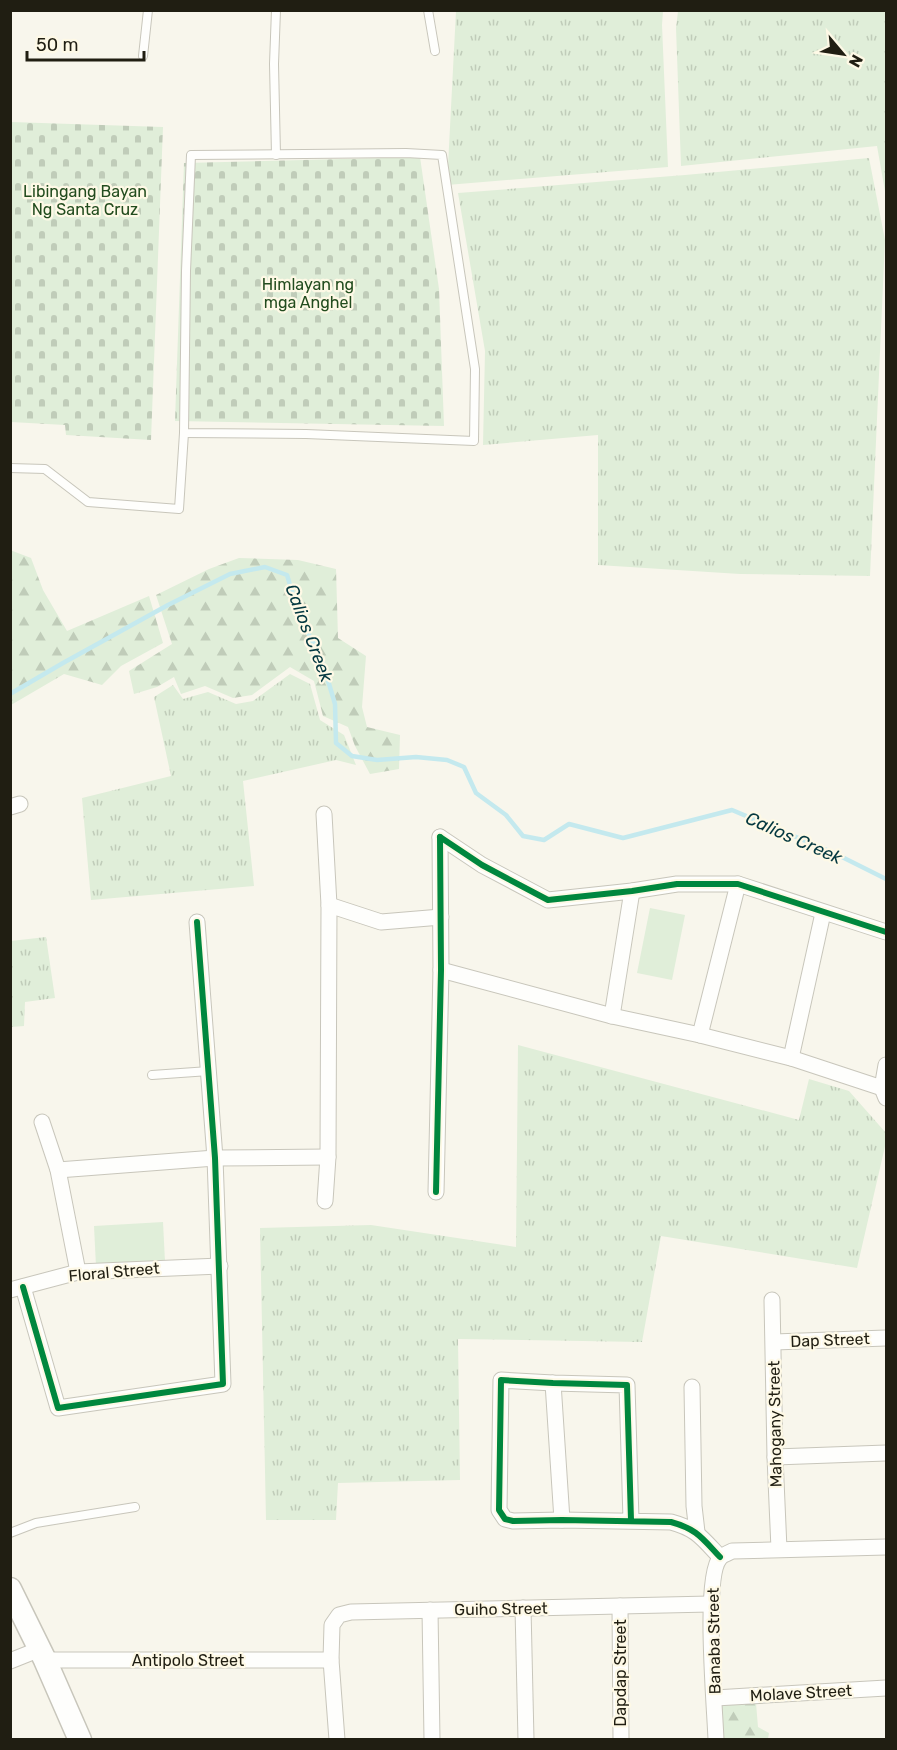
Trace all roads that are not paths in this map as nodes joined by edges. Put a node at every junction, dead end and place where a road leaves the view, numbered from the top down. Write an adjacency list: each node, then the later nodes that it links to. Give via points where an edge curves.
1 (148, 10): 5 (lane)
2 (276, 10): 6 (lane)
3 (428, 10): 4 (lane)
4 (435, 51)
5 (142, 56)
6 (276, 155): 7 (lane, via 191,155); 7 (lane, via 442,154 475,369 474,441)
7 (184, 433): 8 (lane, via 179,509 88,502 45,469)
8 (10, 468)
9 (324, 814): 12 (street)
10 (738, 884): 11 (street, via 677,884); 13 (street); 19 (street)
11 (632, 891): 14 (street, via 548,900 482,865 440,837); 18 (street)
12 (329, 905): 14 (street, via 381,922); 26 (street)
13 (823, 913): 16 (street); 20 (street)
14 (441, 917): 17 (street)
15 (197, 922): 22 (street)
16 (886, 932)
17 (441, 970): 18 (street); 29 (street)
18 (612, 1016): 19 (street)
19 (700, 1035): 20 (street)
20 (791, 1058): 24 (street)
21 (886, 1065): 24 (street)
22 (208, 1071): 23 (lane); 27 (street)
23 (152, 1075)
24 (884, 1093)
25 (42, 1122): 28 (street)
26 (328, 1157): 27 (street); 30 (street)
27 (215, 1158): 28 (street); 31 (street)
28 (58, 1170): 32 (street)
29 (436, 1192)
30 (325, 1202)
31 (220, 1266): 32 (street, Floral Street); 33 (street, via 223,1384 58,1408)
32 (78, 1272): 33 (street, Floral Street)
33 (17, 1289)
34 (772, 1300): 36 (street, Mahogany Street)
35 (886, 1338): 36 (street, Dap Street)
36 (774, 1342): 40 (street, Mahogany Street)
37 (553, 1383): 42 (street); 42 (street, via 501,1380 499,1510 505,1519 513,1521); 43 (street, via 627,1385)
38 (692, 1387): 44 (street)
39 (886, 1453): 40 (street)
40 (775, 1457): 47 (street, Mahogany Street)
41 (135, 1507): 45 (lane, via 36,1523)
42 (562, 1520): 43 (street)
43 (631, 1520): 44 (street, via 671,1522)
44 (697, 1532): 48 (street)
45 (10, 1533)
46 (886, 1548): 47 (street)
47 (779, 1549): 48 (street)
48 (726, 1554): 50 (street, Banaba Street, via 714,1571)
49 (10, 1589): 54 (main road)
50 (710, 1604): 51 (street, Guiho Street); 58 (street, Banaba Street)
51 (620, 1606): 52 (street, Guiho Street); 63 (street, Dapdap Street)
52 (523, 1608): 53 (street, Guiho Street); 62 (street)
53 (430, 1610): 55 (street, Guiho Street, via 339,1615 332,1625); 61 (street)
54 (43, 1654): 55 (street, Antipolo Street); 56 (street); 59 (main road)
55 (331, 1660): 60 (street)
56 (10, 1661)
57 (886, 1688): 58 (street, Molave Street)
58 (715, 1698): 64 (street, Banaba Street)
59 (80, 1740)
60 (337, 1740)
61 (432, 1740)
62 (526, 1740)
63 (621, 1740)
64 (716, 1740)

